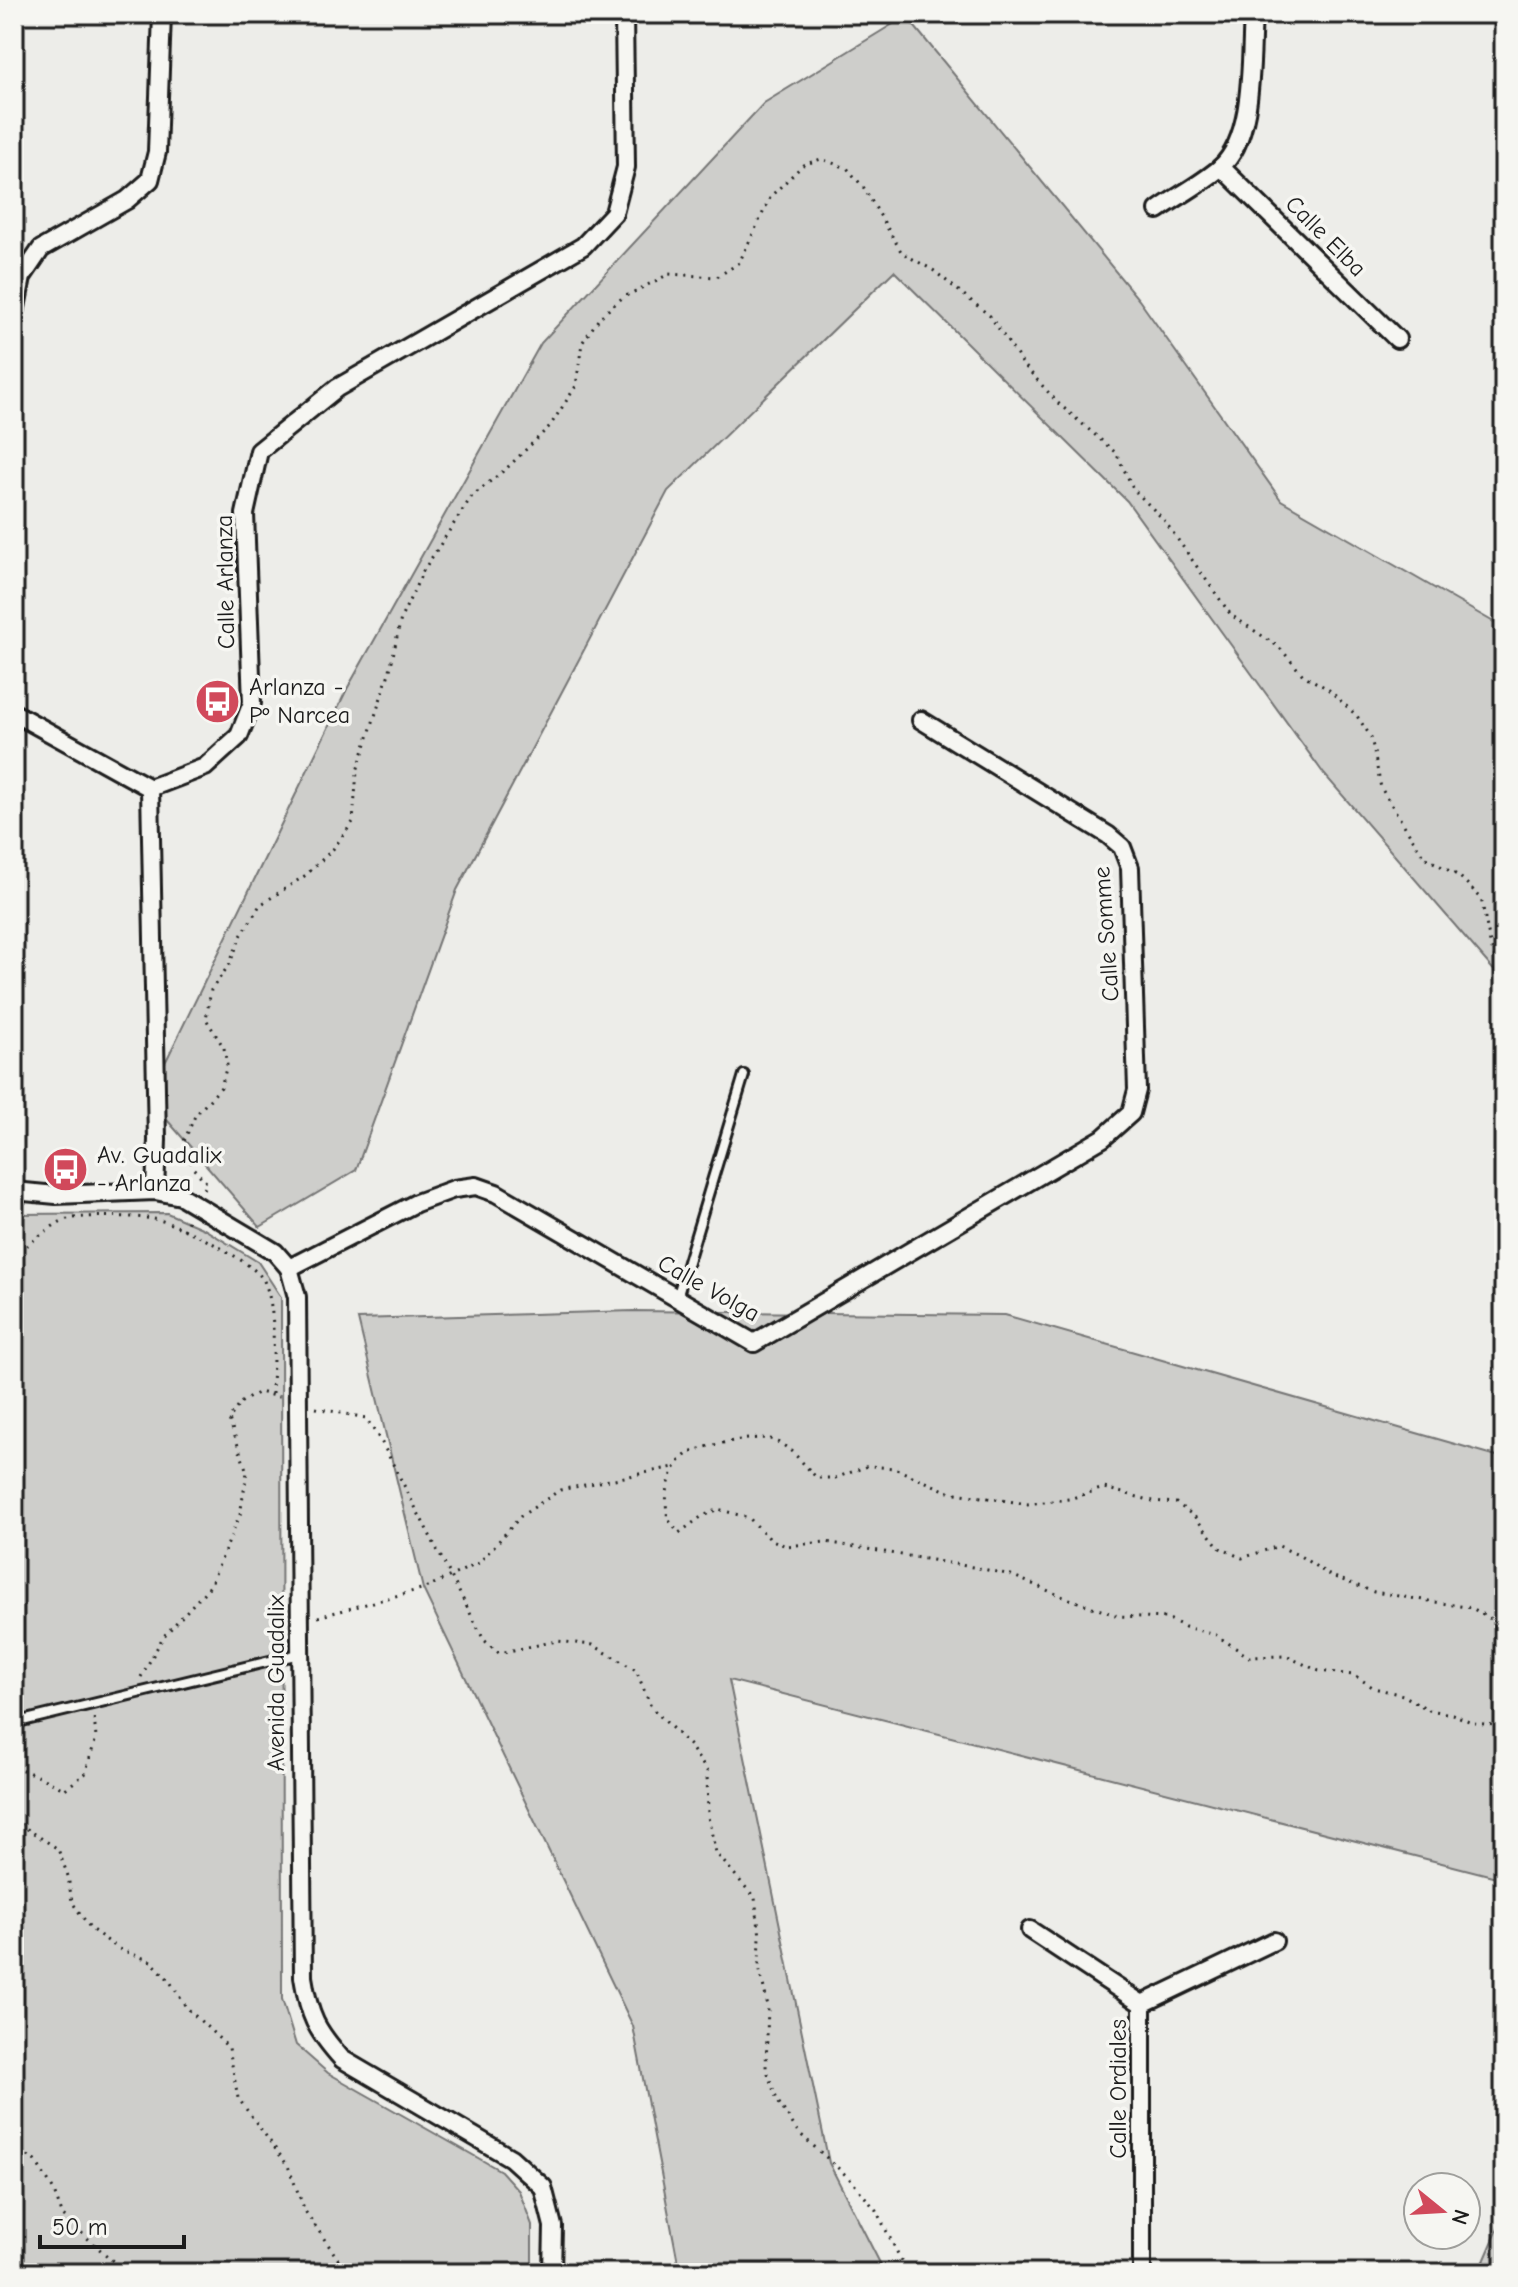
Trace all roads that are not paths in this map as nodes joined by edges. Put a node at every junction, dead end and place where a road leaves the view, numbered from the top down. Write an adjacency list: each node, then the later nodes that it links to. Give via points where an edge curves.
1 (162, 14): 6 (street, via 157,152 150,180 127,200 41,249 22,277)
2 (624, 14): 10 (street, Calle Arlanza, via 626,167 614,213 583,246 337,388 259,451 245,514 252,703 239,736 205,767)
3 (1253, 14): 4 (street, via 1246,121 1238,145)
4 (1221, 167): 5 (street); 7 (street, Calle Elba)
5 (1158, 210)
6 (14, 318)
7 (1397, 339)
8 (14, 713): 10 (street)
9 (921, 720): 12 (street, Calle Somme, via 1122,847 1131,884 1137,1090)
10 (150, 788): 14 (street)
11 (744, 1075): 16 (lane)
12 (1131, 1113): 16 (street, Calle Volga, via 1103,1138 754,1343)
13 (14, 1191): 14 (street)
14 (155, 1191): 15 (street, via 181,1196 275,1252)
15 (289, 1268): 16 (street, Calle Volga, via 416,1203 476,1186); 17 (street, Avenida Guadalix, via 297,1297)
16 (677, 1298)
17 (299, 1654): 18 (lane); 22 (street, Avenida Guadalix, via 307,2007 342,2059 511,2158 543,2187 553,2226)
18 (14, 1723)
19 (1030, 1930): 21 (street)
20 (1274, 1941): 21 (street, Calle Ordiales)
21 (1142, 2004): 23 (street, Calle Ordiales)
22 (552, 2273)
23 (1142, 2273)

